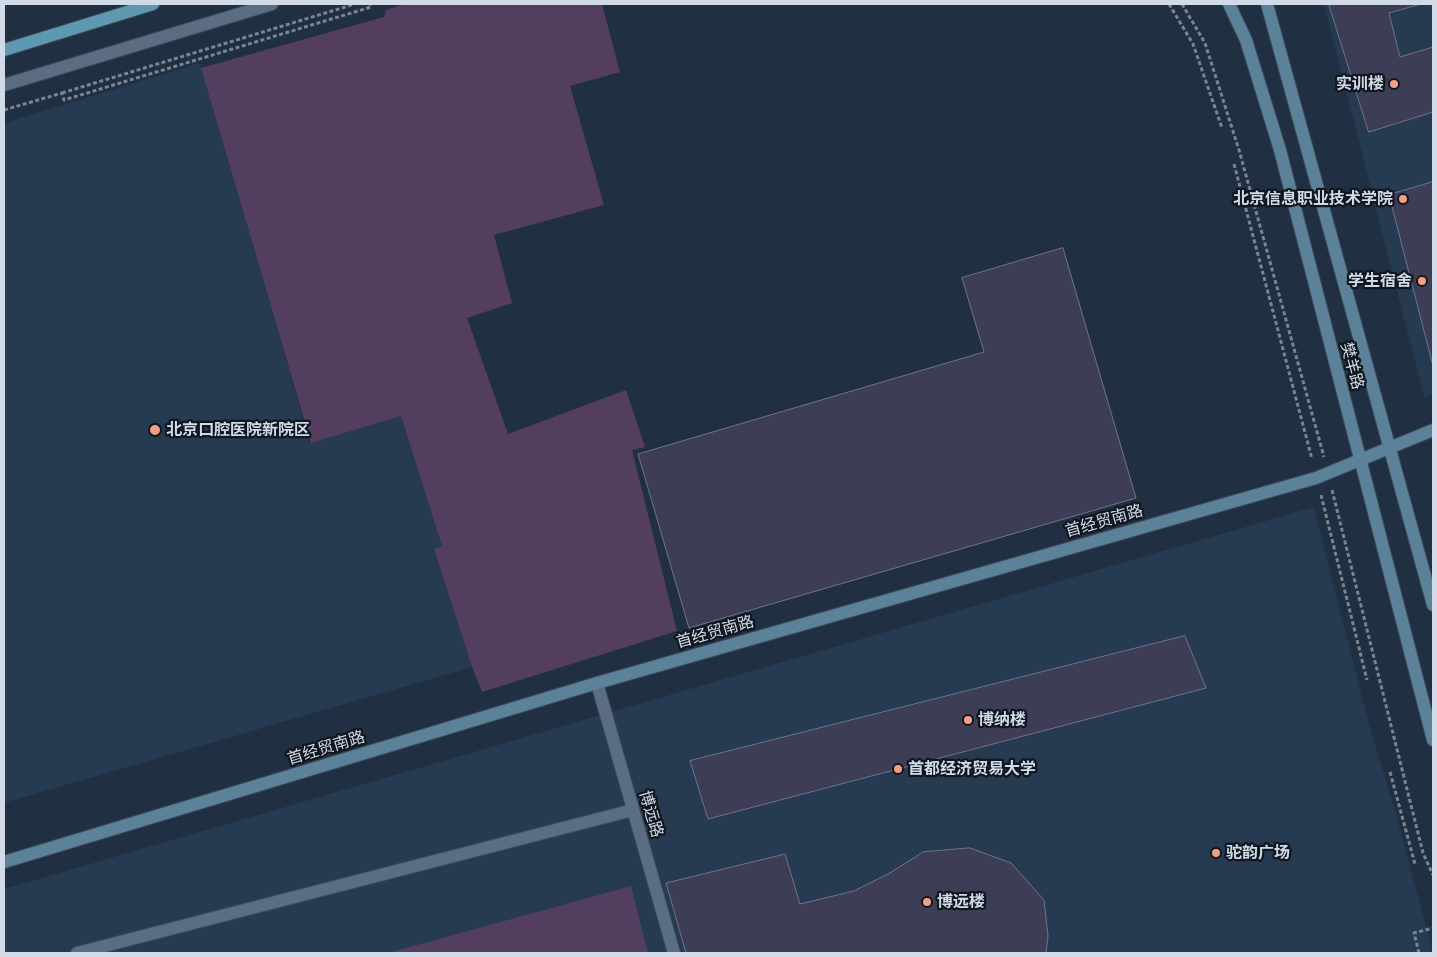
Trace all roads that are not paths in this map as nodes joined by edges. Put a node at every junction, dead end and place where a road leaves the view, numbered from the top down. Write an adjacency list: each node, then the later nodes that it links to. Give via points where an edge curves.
1 (153, 4): 5 (main road)
2 (272, 4): 6 (street)
3 (1229, 4): 9 (street, 樊羊路, via 1246,40 1272,125)
4 (1268, 4): 8 (street, 樊羊路)
5 (4, 50)
6 (4, 85)
7 (1433, 430): 8 (street, 首经贸南路)
8 (1391, 447): 9 (street, 首经贸南路); 10 (street, 樊羊路)
9 (1360, 460): 11 (street, 首经贸南路, via 1316,478); 12 (street, 樊羊路)
10 (1433, 605)
11 (597, 683): 13 (street, 博远路); 14 (street, 首经贸南路)
12 (1433, 740)
13 (633, 810): 15 (street); 16 (street, 博远路)
14 (4, 862)
15 (77, 953)
16 (674, 953)

